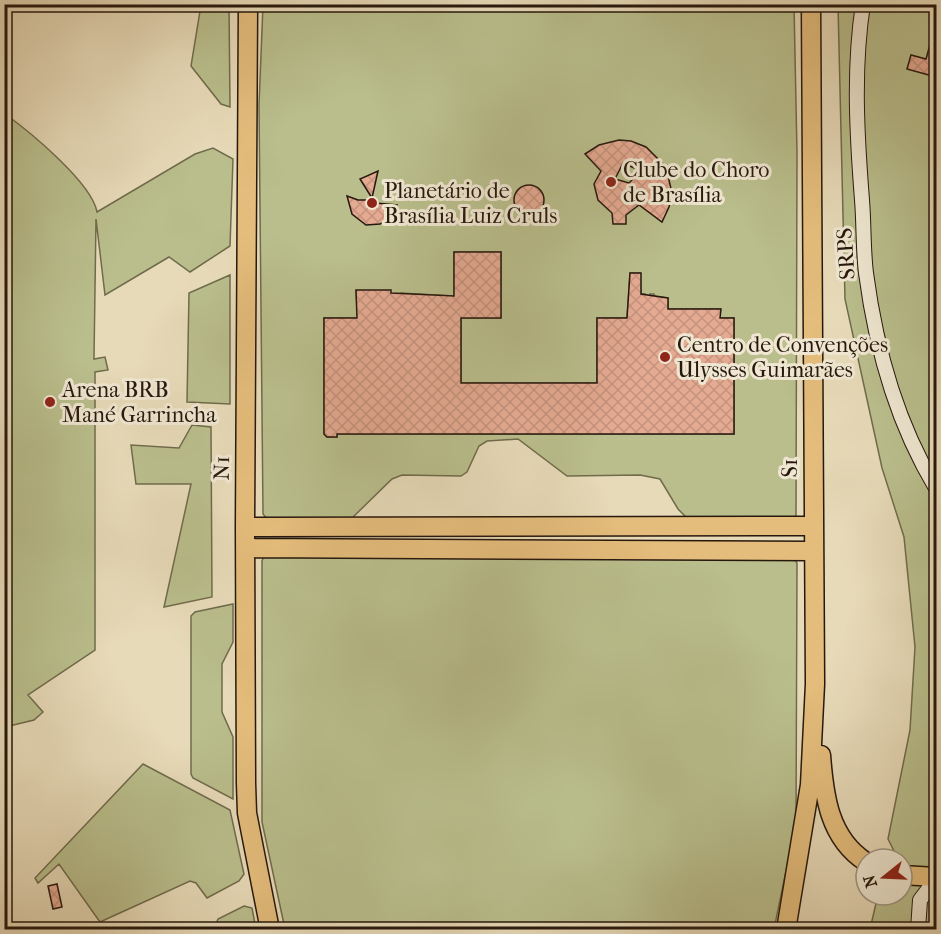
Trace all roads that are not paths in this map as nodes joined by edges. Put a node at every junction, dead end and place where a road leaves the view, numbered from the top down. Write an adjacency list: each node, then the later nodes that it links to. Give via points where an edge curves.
1 (248, 4): 7 (highway, N1)
2 (811, 4): 6 (highway, S1)
3 (863, 4): 4 (main road, SRPS, via 857,141 866,272 890,391 901,422)
4 (936, 488)
5 (741, 526): 6 (highway); 8 (highway); 11 (highway)
6 (813, 526): 12 (highway, S1)
7 (245, 527): 8 (highway); 9 (highway, N1)
8 (311, 527): 10 (highway)
9 (245, 548): 10 (highway); 17 (highway, N1, via 247,813)
10 (311, 549): 11 (highway)
11 (742, 550): 12 (highway)
12 (813, 551): 13 (highway, S1)
13 (815, 684): 14 (highway, via 829,813); 18 (highway, S1, via 808,795)
14 (854, 853)
15 (914, 876): 16 (highway)
16 (936, 878): 19 (main road, via 920,900)
17 (270, 930)
18 (786, 930)
19 (918, 930)

